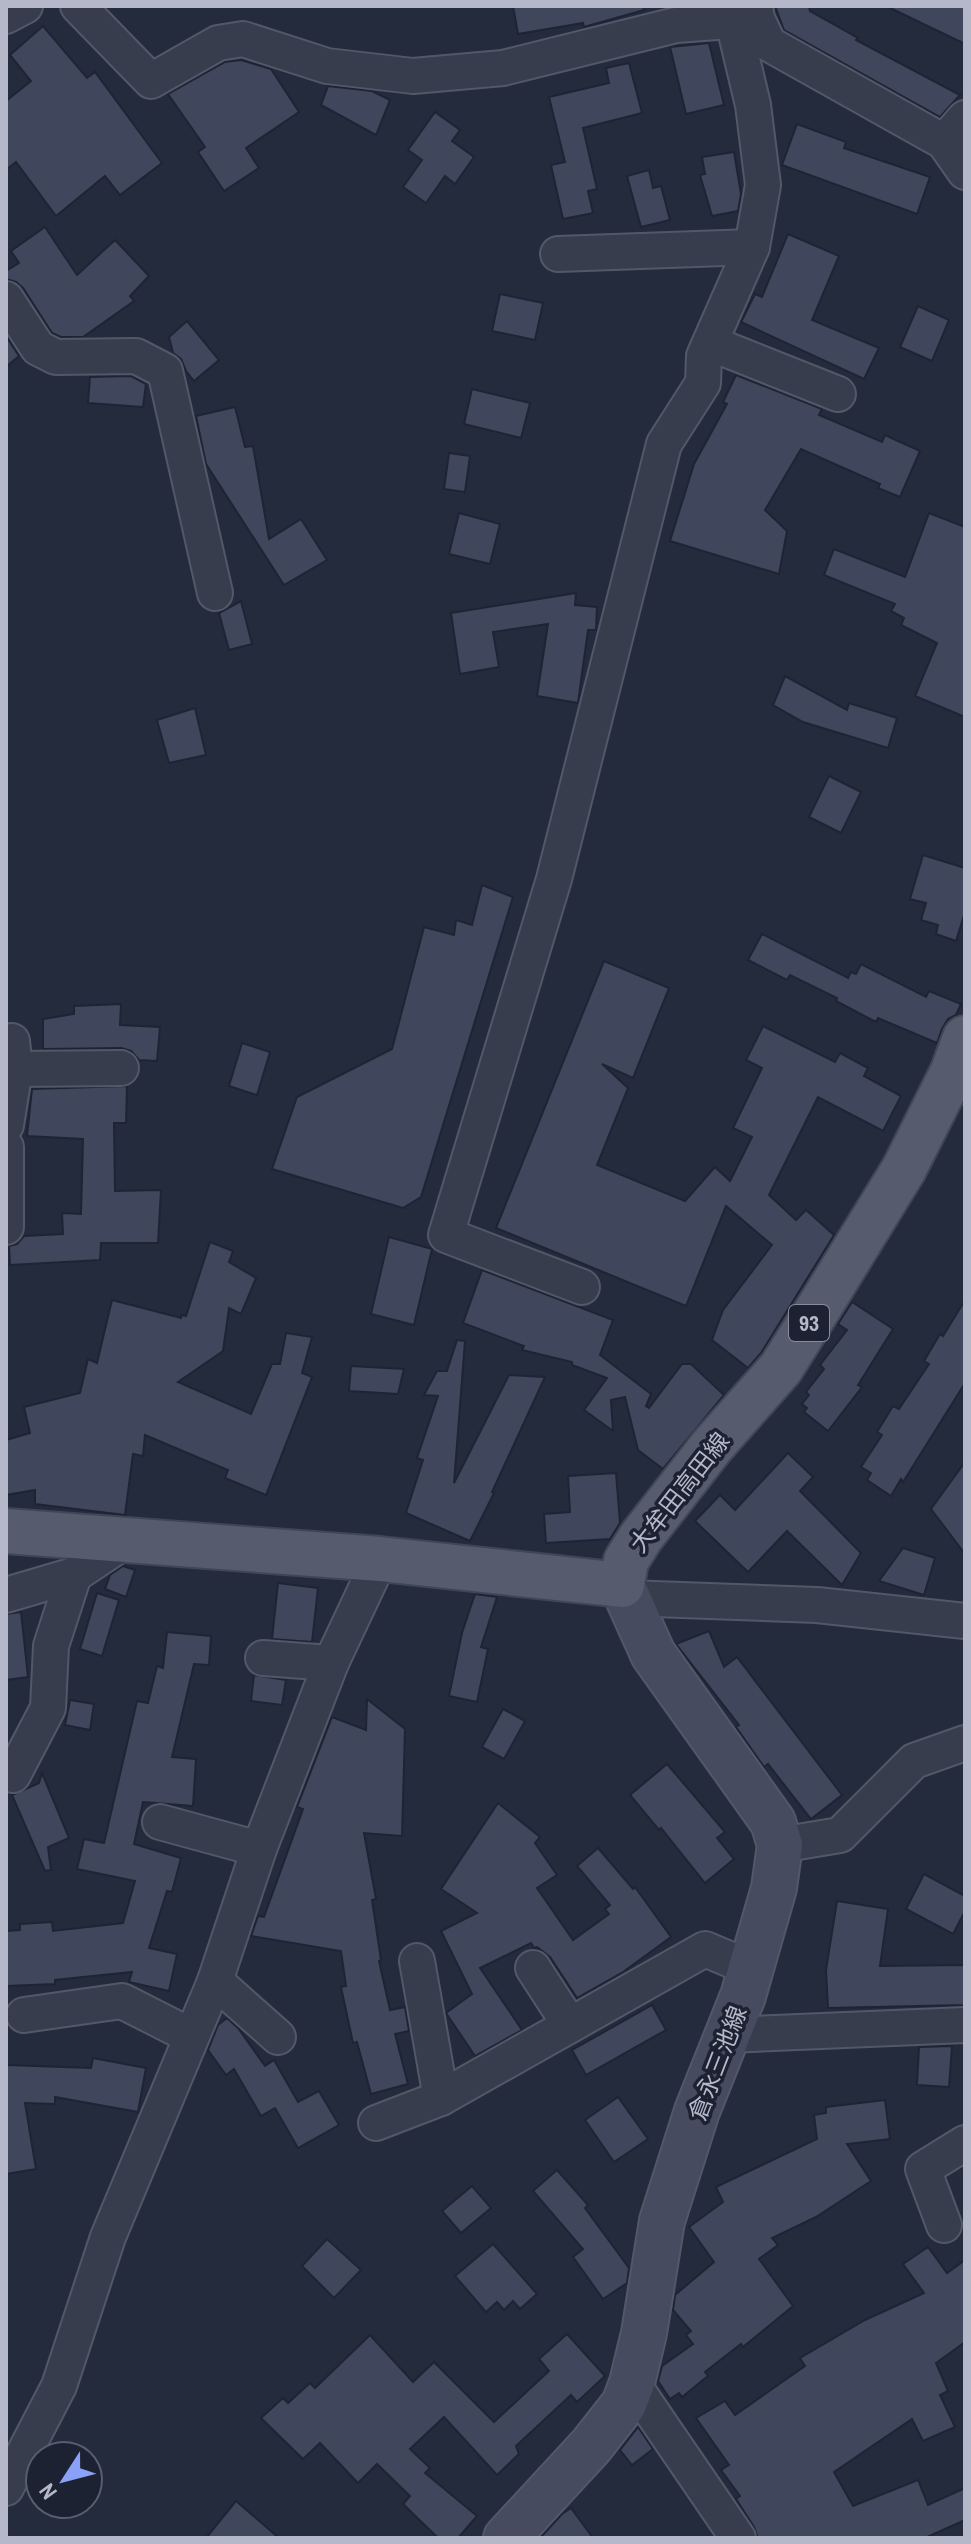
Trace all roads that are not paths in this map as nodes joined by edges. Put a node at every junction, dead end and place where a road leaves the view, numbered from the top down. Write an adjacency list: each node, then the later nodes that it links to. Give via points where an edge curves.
1 (25, 6): 4 (street)
2 (78, 6): 3 (street, via 151,81 218,43 243,39 327,66 413,76 503,68 676,25)
3 (748, 15): 5 (street, via 769,44); 7 (street, via 763,185)
4 (6, 16)
5 (954, 130): 6 (street)
6 (965, 172)
7 (752, 247): 8 (street); 10 (street)
8 (558, 254)
9 (6, 299): 12 (street, via 38,348 56,357 136,356 165,371)
10 (710, 343): 11 (street); 18 (street, via 703,383 664,444 554,879 446,1235)
11 (838, 394)
12 (215, 593)
13 (965, 1038): 23 (main road, 大牟田高田線 / 93, via 904,1169 781,1368 641,1537 626,1561)
14 (121, 1068): 15 (street, via 13,1055)
15 (6, 1125)
16 (6, 1147): 17 (street)
17 (6, 1227)
18 (582, 1287)
19 (6, 1531): 20 (main road)
20 (128, 1539): 21 (main road); 22 (street)
21 (380, 1559): 23 (main road); 27 (street)
22 (74, 1575): 24 (street); 29 (street, via 51,1646 48,1708)
23 (625, 1592): 25 (street); 31 (main road, via 653,1654 773,1822)
24 (6, 1595)
25 (965, 1621)
26 (263, 1658): 27 (street)
27 (331, 1663): 32 (street)
28 (965, 1743): 31 (street, via 914,1761 840,1835)
29 (13, 1775)
30 (160, 1822): 32 (street)
31 (780, 1845): 35 (main road, 倉永三池線, via 774,1888)
32 (259, 1849): 36 (street)
33 (417, 1961): 43 (street)
34 (533, 1968): 38 (street)
35 (750, 1968): 38 (street, via 705,1949); 40 (main road, 倉永三池線)
36 (215, 1981): 41 (street); 42 (street)
37 (24, 2015): 41 (street, via 122,2001)
38 (570, 2025): 43 (street)
39 (965, 2025): 40 (street)
40 (727, 2035): 47 (main road, 倉永三池線, via 662,2221)
41 (191, 2036): 48 (street, via 108,2237 59,2386)
42 (278, 2037)
43 (441, 2098): 44 (street)
44 (376, 2123)
45 (965, 2143): 46 (street, via 923,2169)
46 (944, 2225)
47 (632, 2383): 49 (main road, 倉永三池線, via 624,2404 591,2446); 50 (street)
48 (6, 2488)
49 (506, 2538)
50 (738, 2538)

